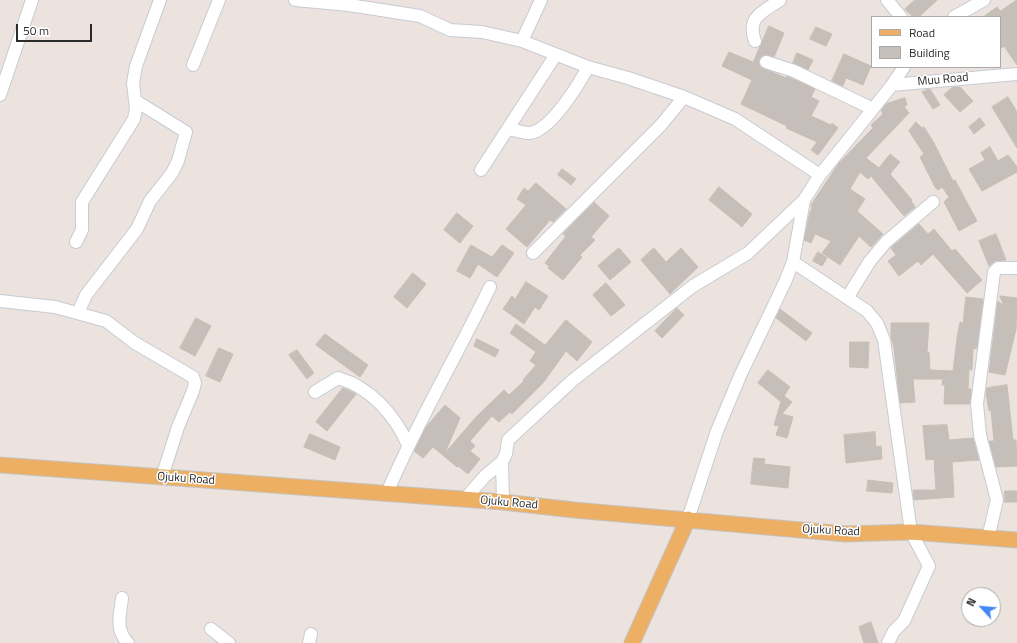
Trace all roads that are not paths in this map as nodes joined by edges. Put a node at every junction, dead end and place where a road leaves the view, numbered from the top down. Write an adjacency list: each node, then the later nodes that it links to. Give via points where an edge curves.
1 (32, 0): 20 (street)
2 (160, 0): 22 (street, via 136,66)
3 (219, 0): 15 (street)
4 (295, 0): 11 (street, via 420,16 450,30 482,32)
5 (541, 0): 11 (street)
6 (780, 0): 12 (street, via 756,17 752,28)
7 (887, 0): 9 (street)
8 (984, 0): 10 (street)
9 (900, 16)
10 (956, 16)
11 (522, 41): 13 (street)
12 (755, 41)
13 (555, 56): 16 (street); 24 (street)
14 (766, 62): 23 (street, via 794,71)
15 (193, 65)
16 (588, 67): 21 (street); 24 (street, via 570,100 542,127 530,133)
17 (903, 68): 19 (street)
18 (1017, 74): 19 (street, Muu Road)
19 (892, 85): 23 (street)
20 (0, 95)
21 (684, 97): 26 (street, via 735,119); 30 (street, via 661,125)
22 (136, 101): 29 (street, via 134,118 82,202 82,230); 36 (street, via 186,132 184,142 178,161 150,202 137,229 86,295)
23 (873, 109): 26 (street)
24 (508, 129): 25 (street)
25 (481, 170)
26 (820, 175): 27 (street)
27 (804, 200): 31 (street); 39 (street, via 748,253 693,286 573,380 508,440)
28 (933, 202): 34 (street, via 886,242 870,261)
29 (76, 242)
30 (533, 253)
31 (793, 262): 34 (street); 45 (street, via 717,431)
32 (1017, 268): 47 (street, via 998,268 994,272 978,384 980,435 997,500)
33 (490, 287): 38 (street)
34 (848, 298): 46 (street, via 867,311 877,323 884,340)
35 (0, 301): 36 (street, via 55,307)
36 (78, 313): 41 (street, via 106,321 135,343 193,377 193,391)
37 (315, 392): 38 (street, via 338,378 352,382 386,411)
38 (408, 445): 42 (street)
39 (502, 462): 43 (street); 44 (street)
40 (0, 465): 41 (main road, Ojuku Road)
41 (162, 477): 42 (main road, Ojuku Road)
42 (387, 493): 43 (main road, Ojuku Road)
43 (464, 499): 44 (main road, Ojuku Road)
44 (503, 502): 45 (main road, Ojuku Road)
45 (688, 519): 46 (main road, Ojuku Road, via 846,534); 53 (main road)
46 (911, 532): 47 (main road, Ojuku Road); 54 (street, via 929,566 904,621 894,631)
47 (988, 538): 48 (main road, Ojuku Road)
48 (1017, 540)
49 (122, 598): 51 (street, via 120,635)
50 (211, 629): 52 (street)
51 (128, 643)
52 (229, 643)
53 (632, 643)
54 (888, 643)

